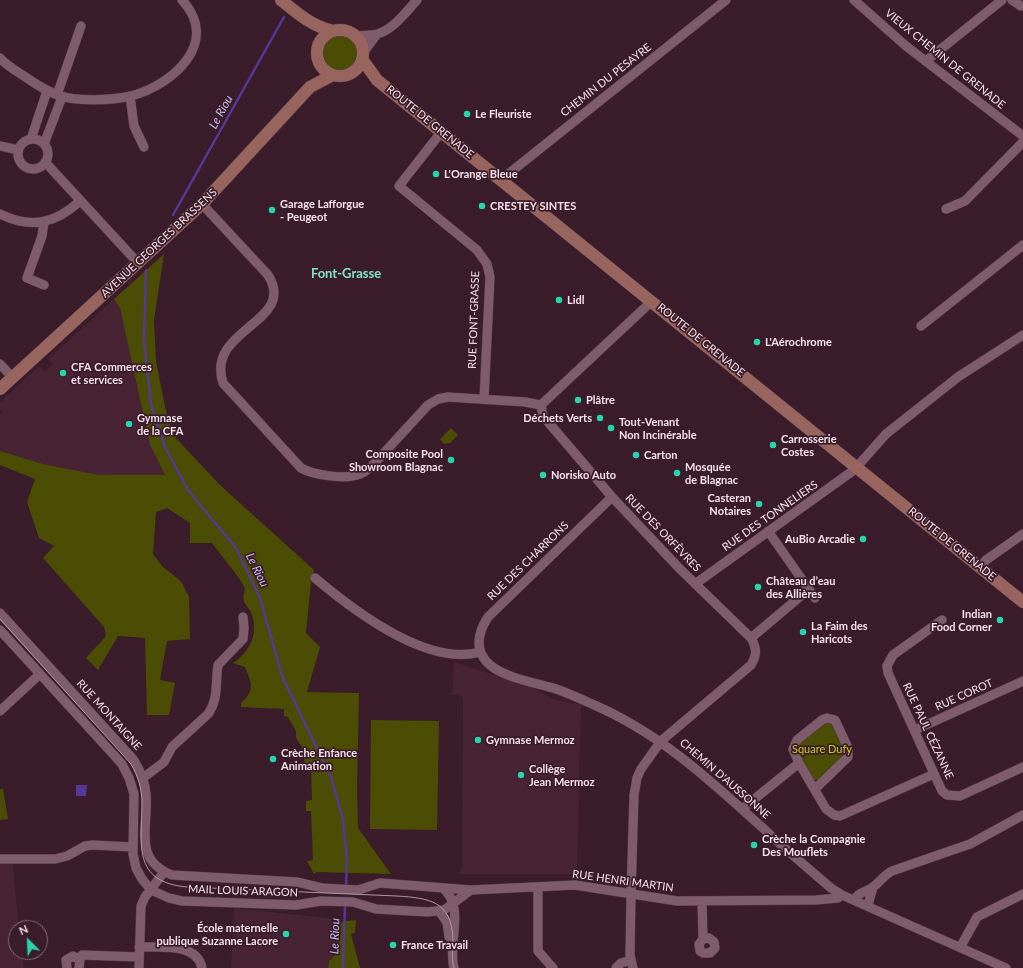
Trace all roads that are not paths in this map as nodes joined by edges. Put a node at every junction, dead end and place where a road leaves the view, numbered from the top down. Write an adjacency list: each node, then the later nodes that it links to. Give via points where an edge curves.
1 (182, 0): 25 (street, via 189,9 197,29 192,52 185,63 162,81 146,91)
2 (281, 0): 9 (main road)
3 (417, 0): 12 (street, via 394,24)
4 (726, 0): 35 (street, CHEMIN DU PESAYRE)
5 (854, 0): 17 (street, VIEUX CHEMIN DE GRENADE)
6 (1002, 0): 17 (street)
7 (1012, 0): 8 (street)
8 (1021, 6)
9 (306, 20): 11 (main road, via 322,29); 14 (main road)
10 (81, 26): 24 (street)
11 (333, 31): 13 (main road, via 346,31); 14 (main road, via 324,36)
12 (377, 34): 13 (street); 15 (street)
13 (355, 36): 15 (main road, via 360,44)
14 (318, 45): 18 (main road)
15 (362, 56): 19 (main road, via 357,68); 21 (main road)
16 (0, 58): 23 (street)
17 (926, 61): 27 (street, VIEUX CHEMIN DE GRENADE)
18 (318, 62): 20 (main road, via 324,70); 22 (main road, AVENUE GEORGES BRASSENS)
19 (350, 74): 20 (main road); 21 (main road)
20 (333, 75): 22 (main road, AVENUE GEORGES BRASSENS)
21 (378, 80): 26 (main road, ROUTE DE GRENADE)
22 (310, 87): 37 (main road, AVENUE GEORGES BRASSENS)
23 (47, 91): 24 (street); 28 (street)
24 (60, 96): 25 (street, via 92,99); 30 (street)
25 (130, 96): 32 (street, via 134,126)
26 (442, 131): 35 (main road, ROUTE DE GRENADE); 50 (street, RUE FONT-GRASSE, via 399,186 477,250 487,264 490,278)
27 (1023, 136)
28 (31, 139): 30 (street); 33 (street, via 25,141)
29 (1023, 142): 38 (street, via 965,201)
30 (44, 144): 34 (street, via 48,156)
31 (0, 146): 33 (street)
32 (144, 147)
33 (18, 150): 34 (street, via 20,162 30,168 36,168)
34 (45, 162): 36 (street)
35 (502, 179): 44 (main road, ROUTE DE GRENADE)
36 (80, 201): 40 (street, via 62,216); 42 (street)
37 (202, 204): 42 (main road, AVENUE GEORGES BRASSENS); 50 (street, via 268,275 274,289 274,299 268,310 230,345 224,354 220,369 223,384 301,468 314,474 360,474 371,467 428,405 448,397)
38 (946, 209)
39 (0, 214): 40 (street, via 16,220)
40 (44, 222): 43 (street, via 42,236 27,278)
41 (1023, 245): 45 (street)
42 (138, 263): 48 (main road, AVENUE GEORGES BRASSENS)
43 (44, 285)
44 (652, 301): 51 (street); 52 (main road, ROUTE DE GRENADE)
45 (921, 326)
46 (1023, 335): 52 (street, RUE DES TONNELIERS, via 958,377 892,429)
47 (0, 364): 48 (street)
48 (13, 378): 49 (main road, AVENUE GEORGES BRASSENS)
49 (0, 389)
50 (484, 399): 51 (street)
51 (541, 405): 53 (street, RUE DES ORFÈVRES, via 543,416)
52 (857, 467): 54 (street, RUE DES TONNELIERS); 56 (main road, ROUTE DE GRENADE)
53 (612, 497): 58 (street, RUE DES ORFÈVRES); 67 (street, RUE DES CHARRONS, via 488,617 479,634)
54 (768, 531): 58 (street, RUE DES TONNELIERS); 59 (street)
55 (1023, 534): 56 (street)
56 (980, 567): 61 (main road, ROUTE DE GRENADE)
57 (315, 578): 67 (street, via 359,614 416,644 451,655)
58 (695, 584): 66 (street, RUE DES ORFÈVRES)
59 (808, 589): 60 (street); 66 (street)
60 (815, 598)
61 (1023, 602)
62 (0, 613): 76 (street, RUE MONTAIGNE, via 129,754)
63 (243, 617): 76 (street, via 243,639 218,665 217,695 213,708 172,747 164,762)
64 (942, 620): 71 (street, RUE PAUL CÉZANNE, via 893,655 887,666)
65 (0, 630): 68 (street, RUE MONTAIGNE)
66 (751, 638): 72 (street, via 756,651 751,666)
67 (480, 652): 72 (street, CHEMIN D'AUSSONNE, via 487,662 506,674 560,690 594,704)
68 (40, 674): 70 (street); 80 (street, RUE MONTAIGNE, via 118,759 127,774 134,794)
69 (1023, 681): 71 (street, RUE COROT)
70 (0, 711)
71 (915, 730): 75 (street, RUE PAUL CÉZANNE)
72 (661, 741): 78 (street, CHEMIN D'AUSSONNE); 89 (street, via 641,769 634,787)
73 (799, 763): 77 (street); 77 (street, via 793,749 797,740 822,720 835,720 848,748 848,757); 78 (street)
74 (1023, 767): 75 (street, RUE PAUL CÉZANNE, via 954,797 942,791)
75 (934, 774): 77 (street, via 840,816 826,809)
76 (143, 778): 82 (street, RUE MONTAIGNE, via 146,799 146,847 152,862)
77 (815, 789)
78 (742, 809): 86 (street, CHEMIN D'AUSSONNE)
79 (1023, 815): 84 (street, via 970,844 884,874)
80 (132, 847): 81 (street, via 93,845 55,859); 87 (street, RUE MONTAIGNE, via 136,868)
81 (0, 859)
82 (164, 872): 85 (street, MAIL LOUIS ARAGON, via 179,876 297,882 322,888 358,890 378,883); 87 (street)
83 (538, 887): 88 (street, RUE HENRI MARTIN); 89 (street, RUE HENRI MARTIN, via 575,885); 110 (street, via 538,951)
84 (873, 887): 92 (street, via 856,895); 96 (street)
85 (443, 888): 88 (street, MAIL LOUIS ARAGON); 95 (street)
86 (831, 888): 91 (street, CHEMIN D'AUSSONNE); 93 (street)
87 (151, 890): 97 (street, MAIL LOUIS ARAGON, via 182,901 296,905 322,901 353,902 376,909); 100 (street, via 142,906)
88 (471, 890): 95 (street)
89 (631, 894): 94 (street, RUE HENRI MARTIN, via 663,900); 103 (street)
90 (1023, 894): 99 (street, via 977,917)
91 (842, 895): 92 (street, CHEMIN D'AUSSONNE); 93 (street, RUE HENRI MARTIN, via 838,898)
92 (854, 899): 96 (street, CHEMIN D'AUSSONNE)
93 (820, 900): 94 (street, RUE HENRI MARTIN)
94 (702, 901): 98 (street)
95 (452, 902): 97 (street, via 444,910); 109 (street, via 455,913)
96 (868, 905): 99 (street, CHEMIN D'AUSSONNE)
97 (439, 911): 108 (street, via 448,928)
98 (702, 938)
99 (960, 946): 112 (street, CHEMIN D'AUSSONNE)
100 (139, 947): 101 (street); 107 (street, via 188,950 198,957)
101 (139, 957): 102 (street, via 82,955); 106 (street)
102 (79, 958): 104 (street, via 68,958); 105 (street)
103 (632, 964): 111 (street, via 621,963)
104 (68, 968)
105 (79, 968)
106 (139, 968)
107 (202, 968)
108 (450, 968)
109 (454, 968)
110 (553, 968)
111 (616, 968)
112 (1006, 968)

